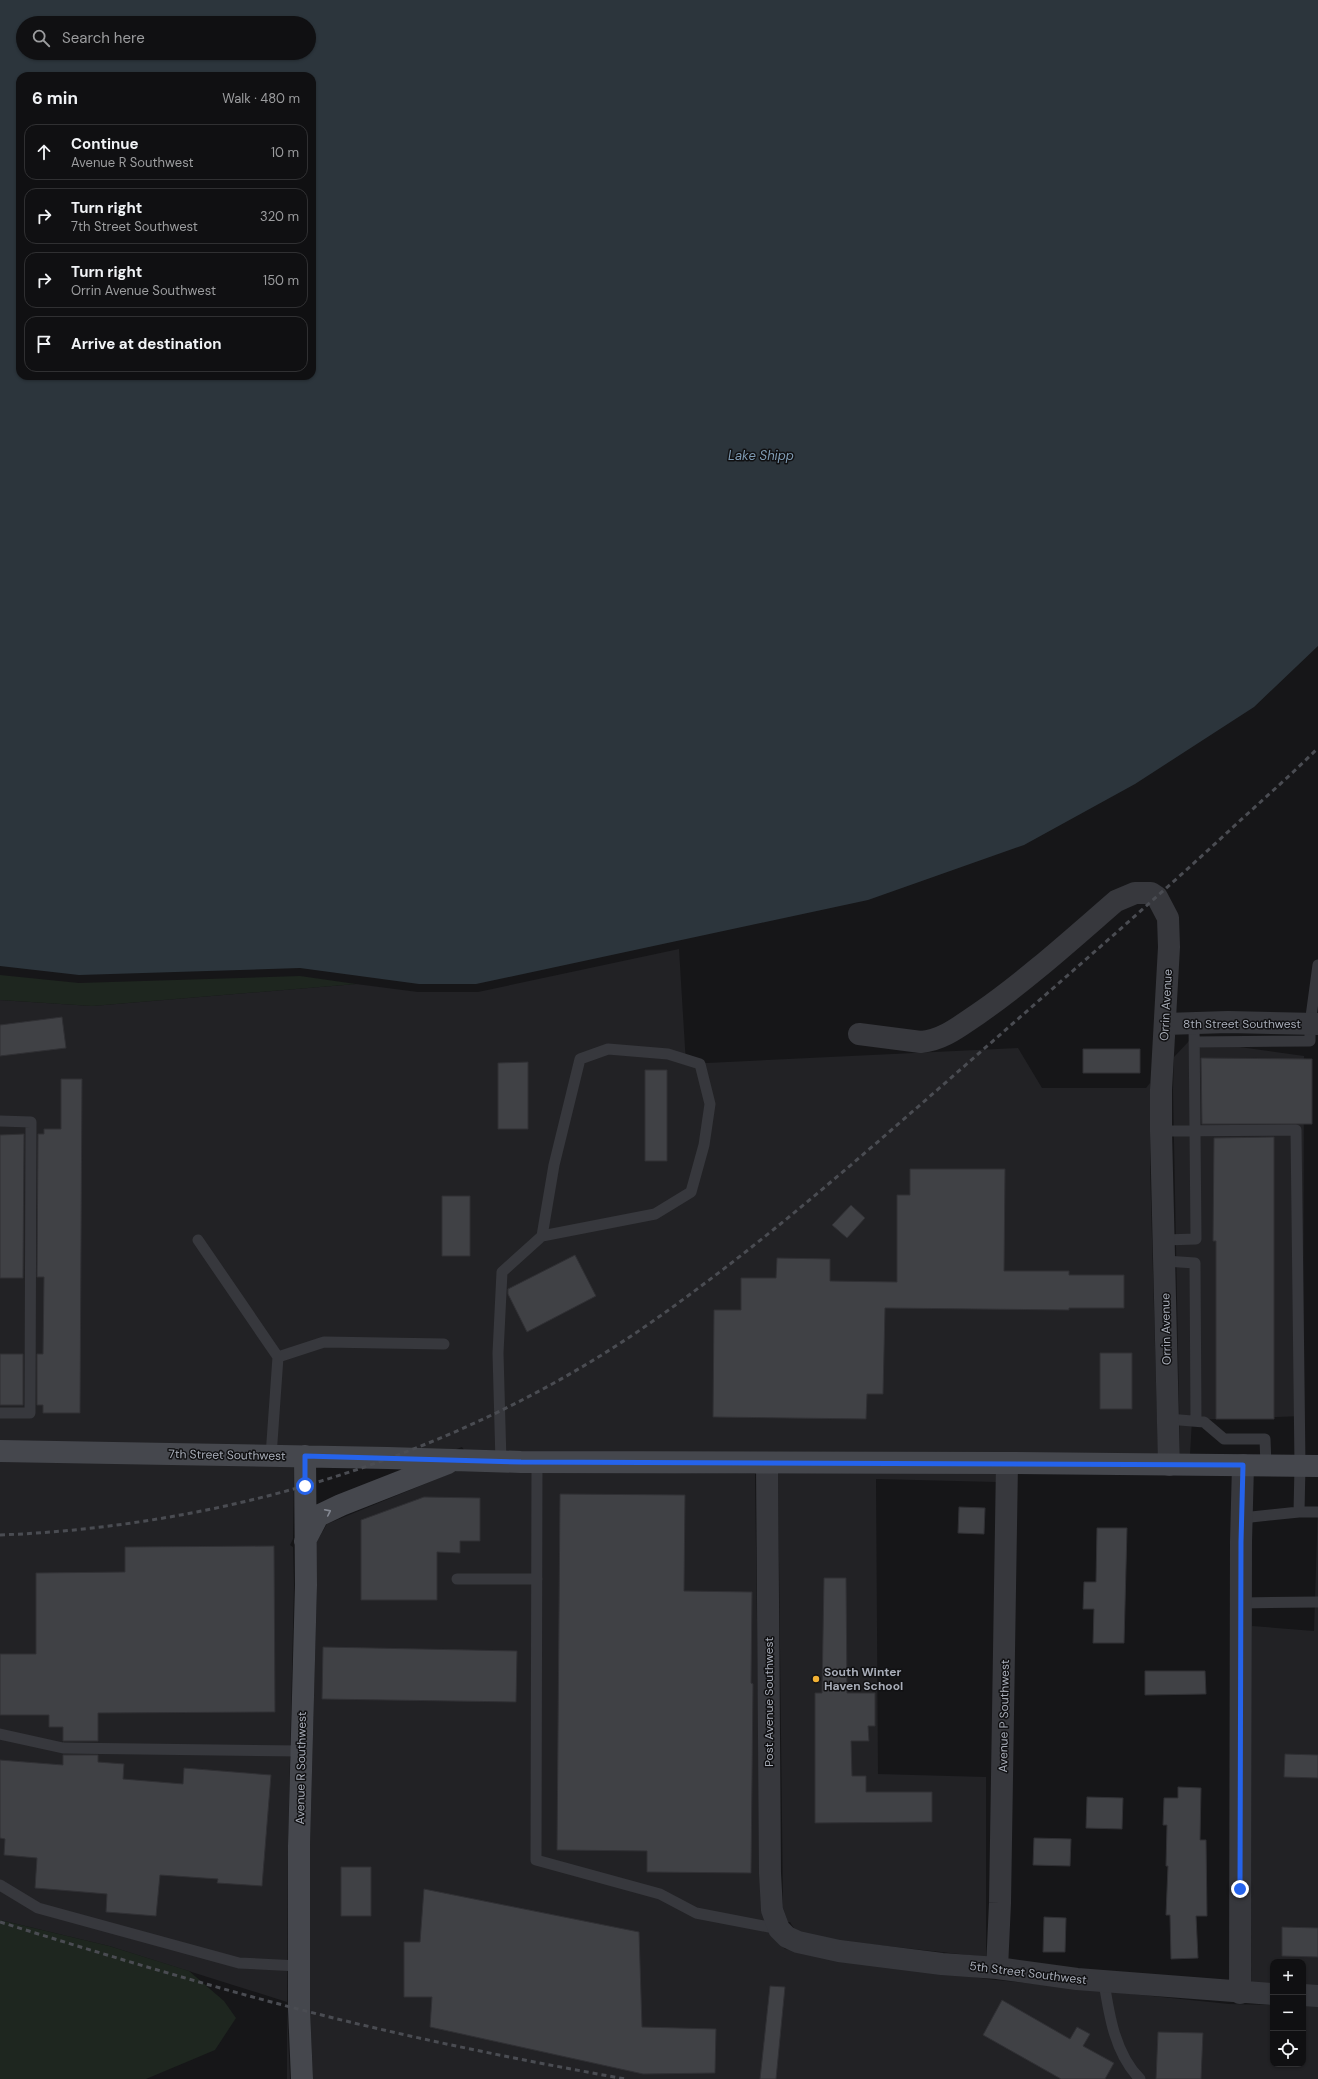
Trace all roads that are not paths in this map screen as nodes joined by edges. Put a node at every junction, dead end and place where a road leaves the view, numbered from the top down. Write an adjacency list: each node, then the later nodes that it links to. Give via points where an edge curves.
1 (1318, 965): 3 (lane)
2 (1165, 1024): 4 (street, 8th Street Southwest); 5 (street, Orrin Avenue, via 1168,918 1157,897 1151,893 1135,893 1116,901 1015,989 945,1035 921,1042); 8 (street, Orrin Avenue)
3 (1314, 1024): 4 (street, 8th Street Southwest)
4 (1194, 1032): 7 (lane)
5 (859, 1034)
6 (0, 1121): 14 (lane, via 31,1122 30,1414)
7 (1194, 1130): 8 (lane); 11 (lane, via 1196,1239); 28 (lane, via 1296,1130)
8 (1161, 1131): 11 (street, Orrin Avenue)
9 (542, 1236): 9 (lane, via 655,1214 691,1192 704,1145 710,1104 700,1064 668,1054 608,1049 580,1059 554,1165); 21 (lane, via 502,1272 498,1352)
10 (198, 1240): 13 (lane)
11 (1165, 1251): 15 (street, Orrin Avenue); 16 (lane, via 1195,1263)
12 (444, 1344): 13 (lane, via 324,1342)
13 (278, 1357): 18 (lane)
14 (0, 1413)
15 (1168, 1419): 16 (lane); 25 (street, Orrin Avenue)
16 (1196, 1422): 27 (lane, via 1204,1422 1224,1440 1265,1439)
17 (0, 1451): 18 (street, 7th Street Southwest)
18 (271, 1456): 19 (street, 7th Street Southwest)
19 (305, 1456): 20 (street, 7th Street Southwest); 32 (street, Avenue R Southwest)
20 (457, 1460): 21 (street, 7th Street Southwest); 32 (street, one-way to 20, via 318,1516)
21 (500, 1462): 22 (street, 7th Street Southwest)
22 (537, 1462): 24 (street, 7th Street Southwest); 34 (lane)
23 (1007, 1463): 24 (street, 7th Street Southwest); 25 (street, 7th Street Southwest); 42 (street, Avenue P Southwest)
24 (767, 1464): 40 (street, Post Avenue Southwest, via 770,1873 772,1910)
25 (1169, 1465): 26 (street, 7th Street Southwest)
26 (1243, 1465): 27 (street, 7th Street Southwest); 31 (street)
27 (1266, 1466): 28 (street, 7th Street Southwest)
28 (1309, 1466): 29 (lane)
29 (1298, 1512): 30 (lane); 31 (lane)
30 (1318, 1512)
31 (1242, 1518): 35 (street)
32 (305, 1541): 38 (street, Avenue R Southwest)
33 (457, 1579): 34 (lane)
34 (537, 1579): 40 (lane, via 536,1860 660,1894 696,1913)
35 (1241, 1602): 36 (lane); 44 (street)
36 (1318, 1602)
37 (0, 1734): 38 (lane, via 62,1748)
38 (301, 1751): 41 (street, Avenue R Southwest)
39 (0, 1885): 41 (lane, via 38,1908 127,1933 239,1963)
40 (782, 1932): 42 (street, 5th Street Southwest, via 798,1942 839,1951)
41 (299, 1966): 48 (street, Avenue R Southwest)
42 (997, 1968): 43 (street, 5th Street Southwest)
43 (1104, 1982): 44 (street, 5th Street Southwest); 49 (lane, via 1109,2017 1121,2050)
44 (1240, 1993): 45 (street, 5th Street Southwest)
45 (1270, 1994)
46 (1306, 1995): 47 (street)
47 (1318, 1996)
48 (302, 2079)
49 (1140, 2079)

